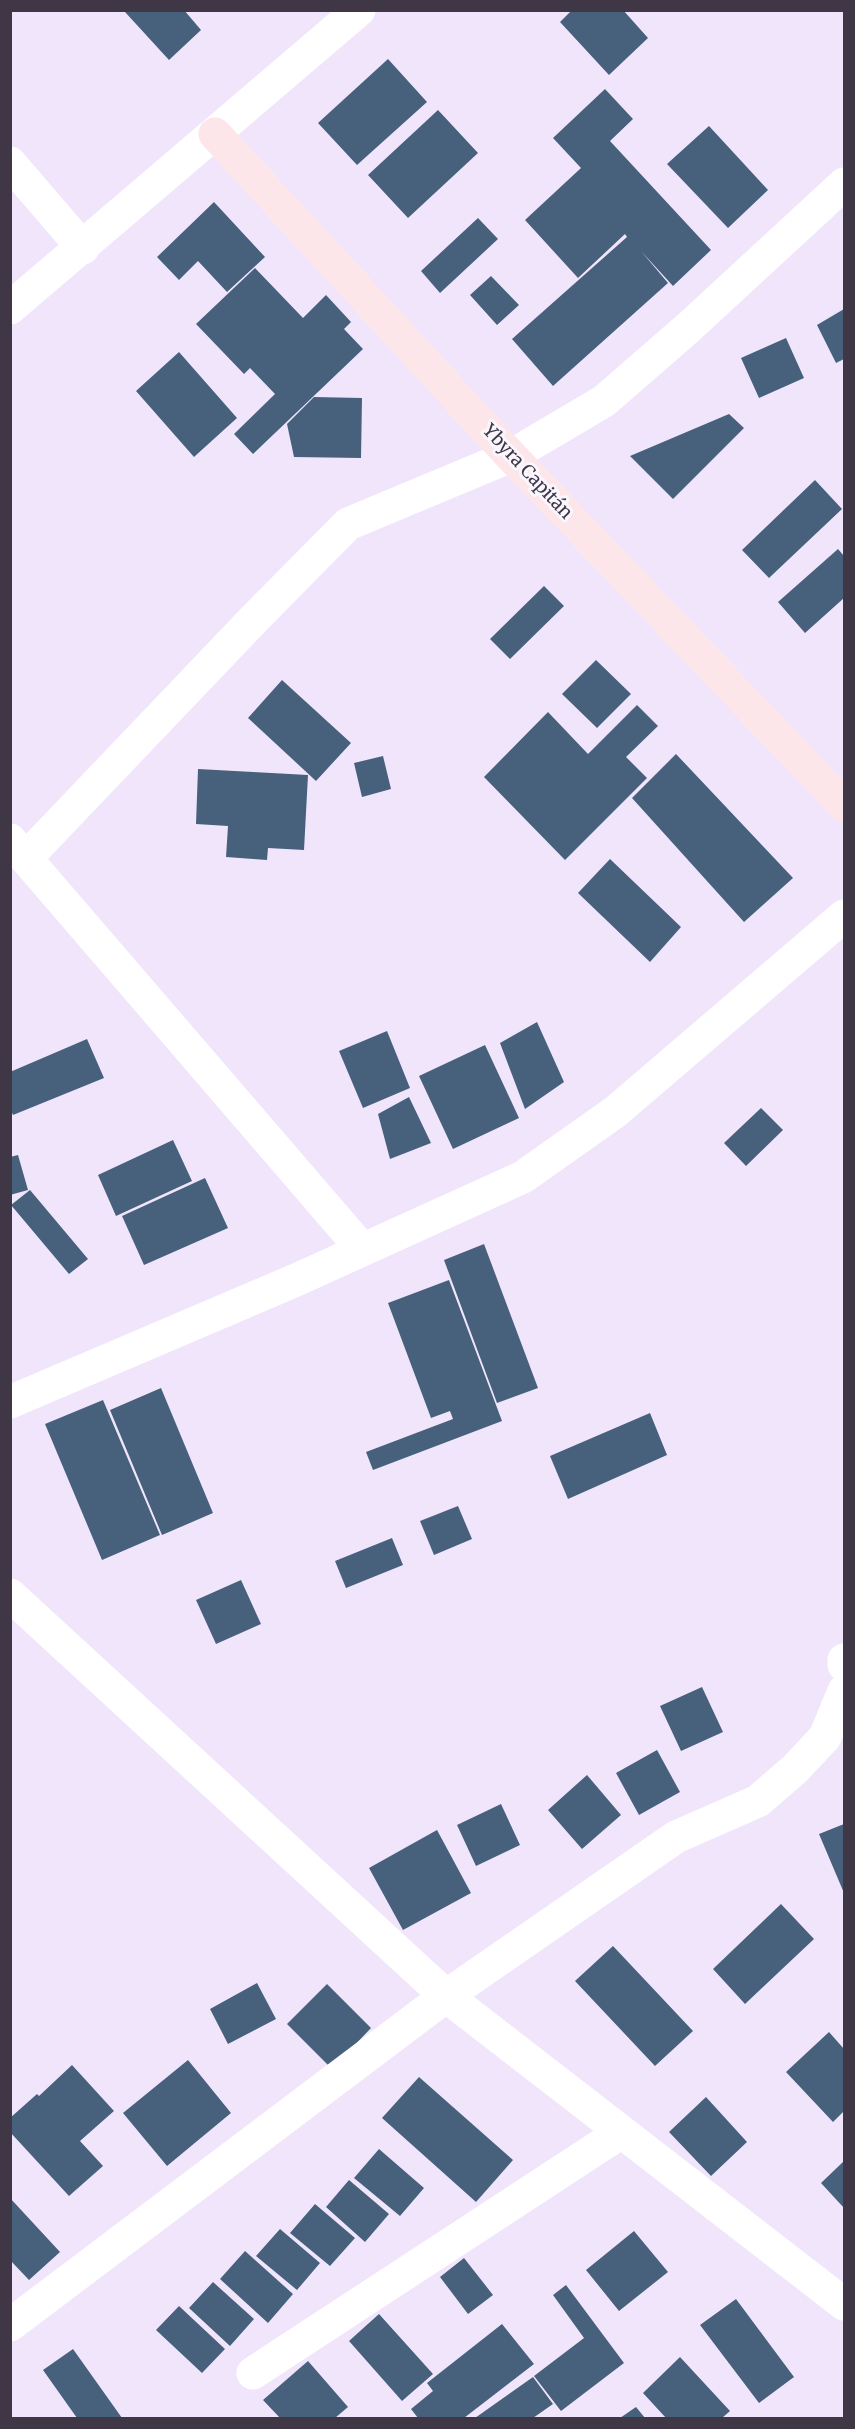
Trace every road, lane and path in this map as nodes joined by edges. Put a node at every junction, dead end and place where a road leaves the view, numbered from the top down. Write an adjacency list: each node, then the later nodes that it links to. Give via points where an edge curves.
1 (360, 10): 2 (street)
2 (215, 134): 5 (street); 7 (street, Ybyra Capitán)
3 (10, 163): 5 (street)
4 (844, 184): 7 (street, via 604,401)
5 (83, 248): 6 (street)
6 (10, 309)
7 (511, 456): 8 (street, Ybyra Capitán); 9 (street, via 348,524)
8 (844, 805)
9 (18, 849): 11 (street)
10 (844, 916): 11 (street, via 615,1112 523,1177)
11 (362, 1249): 12 (street)
12 (10, 1402)
13 (10, 1594): 17 (street)
14 (844, 1660): 15 (street)
15 (844, 1665)
16 (844, 1691): 17 (street, via 825,1737 758,1801 676,1837)
17 (446, 1996): 18 (street); 20 (street)
18 (620, 2133): 19 (street); 21 (street)
19 (844, 2304)
20 (10, 2325)
21 (254, 2373)

